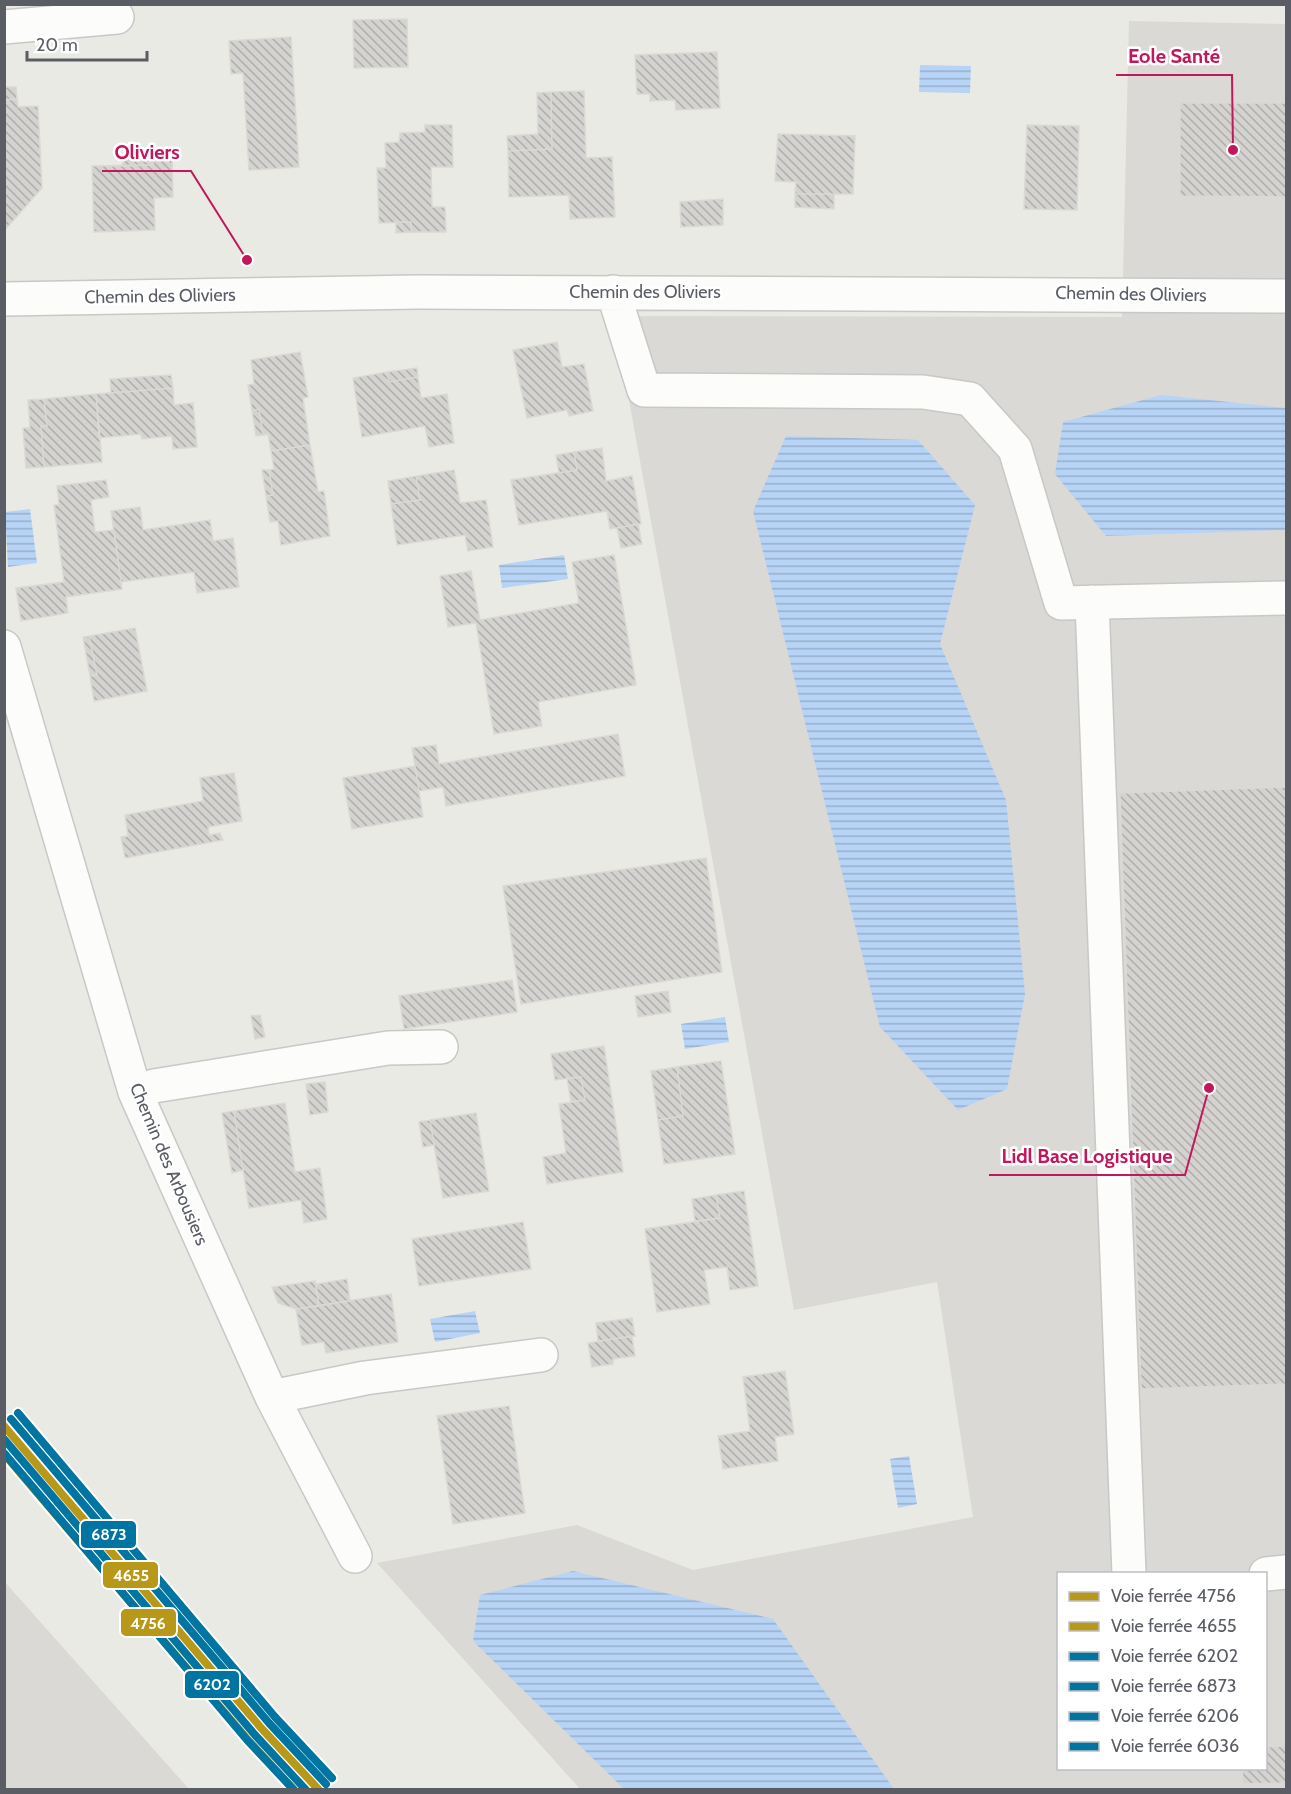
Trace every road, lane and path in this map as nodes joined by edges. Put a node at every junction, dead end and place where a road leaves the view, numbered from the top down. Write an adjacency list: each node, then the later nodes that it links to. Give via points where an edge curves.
1 (117, 17): 2 (street)
2 (4, 27)
3 (614, 292): 4 (street, Chemin des Oliviers); 5 (street, Chemin des Oliviers); 7 (street, via 644,390 923,392 970,399 1015,449 1061,603)
4 (1287, 296)
5 (4, 299)
6 (1287, 598): 7 (street)
7 (1092, 602): 14 (street)
8 (4, 647): 10 (street, Chemin des Arbousiers)
9 (441, 1047): 10 (street, via 388,1048)
10 (135, 1092): 12 (street, Chemin des Arbousiers)
11 (541, 1355): 12 (street, via 365,1378)
12 (272, 1397): 13 (street, Chemin des Arbousiers)
13 (355, 1556)
14 (1129, 1572)
15 (1287, 1572): 16 (street)
16 (1267, 1574)

